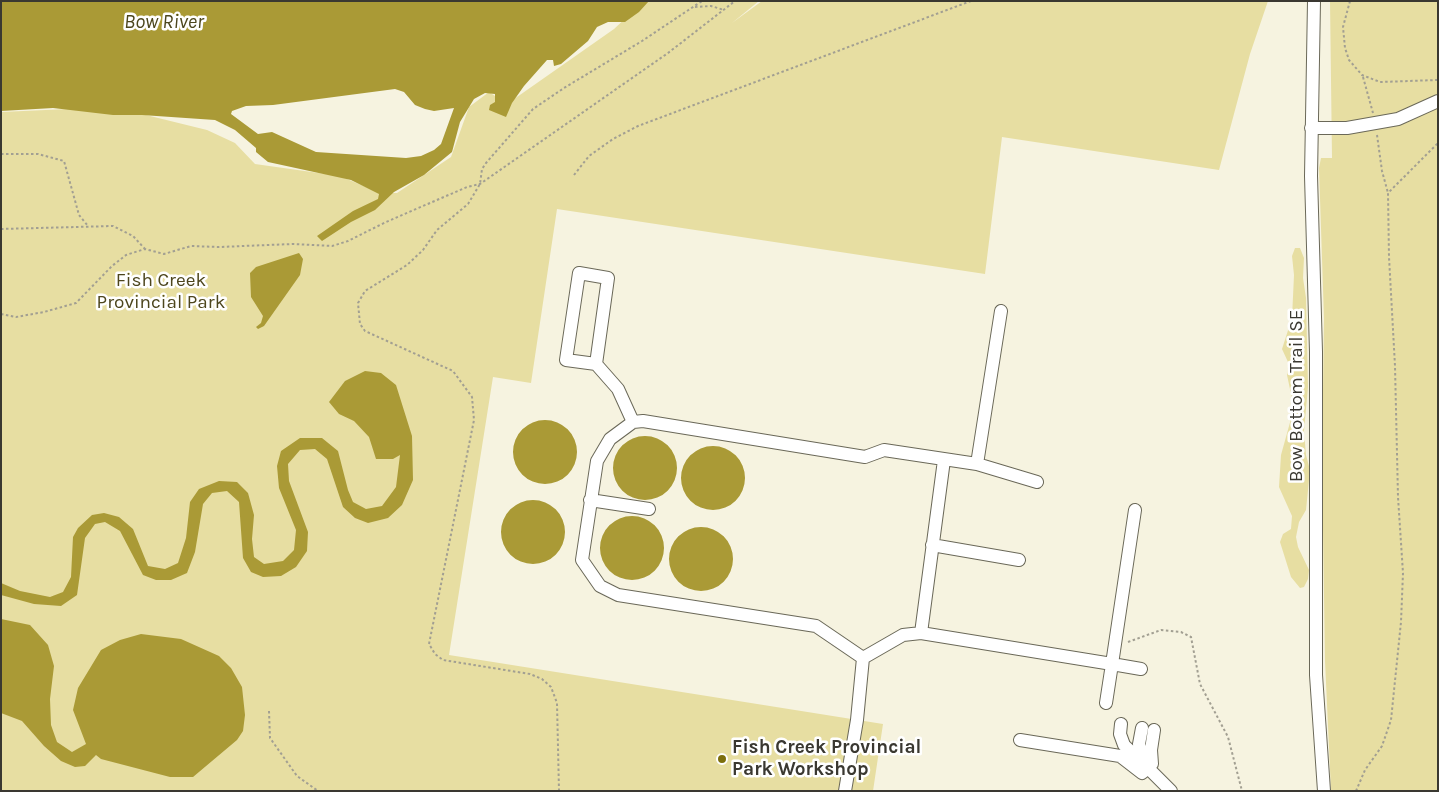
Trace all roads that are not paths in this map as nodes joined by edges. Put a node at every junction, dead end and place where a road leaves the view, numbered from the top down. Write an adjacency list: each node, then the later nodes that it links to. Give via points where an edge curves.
1 (1314, 1): 3 (street, Bow Bottom Trail SE)
2 (1438, 101): 3 (street, via 1391,120 1347,128)
3 (1311, 128): 26 (street, Bow Bottom Trail SE, via 1316,362 1316,675)
4 (1001, 311): 8 (street)
5 (596, 364): 5 (street, via 566,360 579,273 608,278); 6 (street, via 618,389)
6 (633, 422): 7 (street, via 865,457 884,450); 10 (street, via 617,432 603,448 597,461)
7 (944, 460): 8 (street); 13 (street)
8 (977, 464): 9 (street)
9 (1037, 482)
10 (590, 500): 11 (street); 16 (street, via 582,560 600,586 618,595 816,626)
11 (649, 509)
12 (1135, 510): 17 (street)
13 (932, 545): 14 (street); 15 (street)
14 (1019, 560)
15 (921, 633): 16 (street, via 903,635); 17 (street)
16 (863, 658): 24 (street)
17 (1112, 664): 18 (street); 19 (street)
18 (1141, 669)
19 (1106, 703)
20 (1121, 724): 23 (street, via 1124,745)
21 (1148, 728): 23 (street, via 1152,764)
22 (1020, 740): 23 (street, via 1120,756 1142,773)
23 (1145, 766): 25 (street)
24 (845, 791)
25 (1171, 791)
26 (1324, 791)

